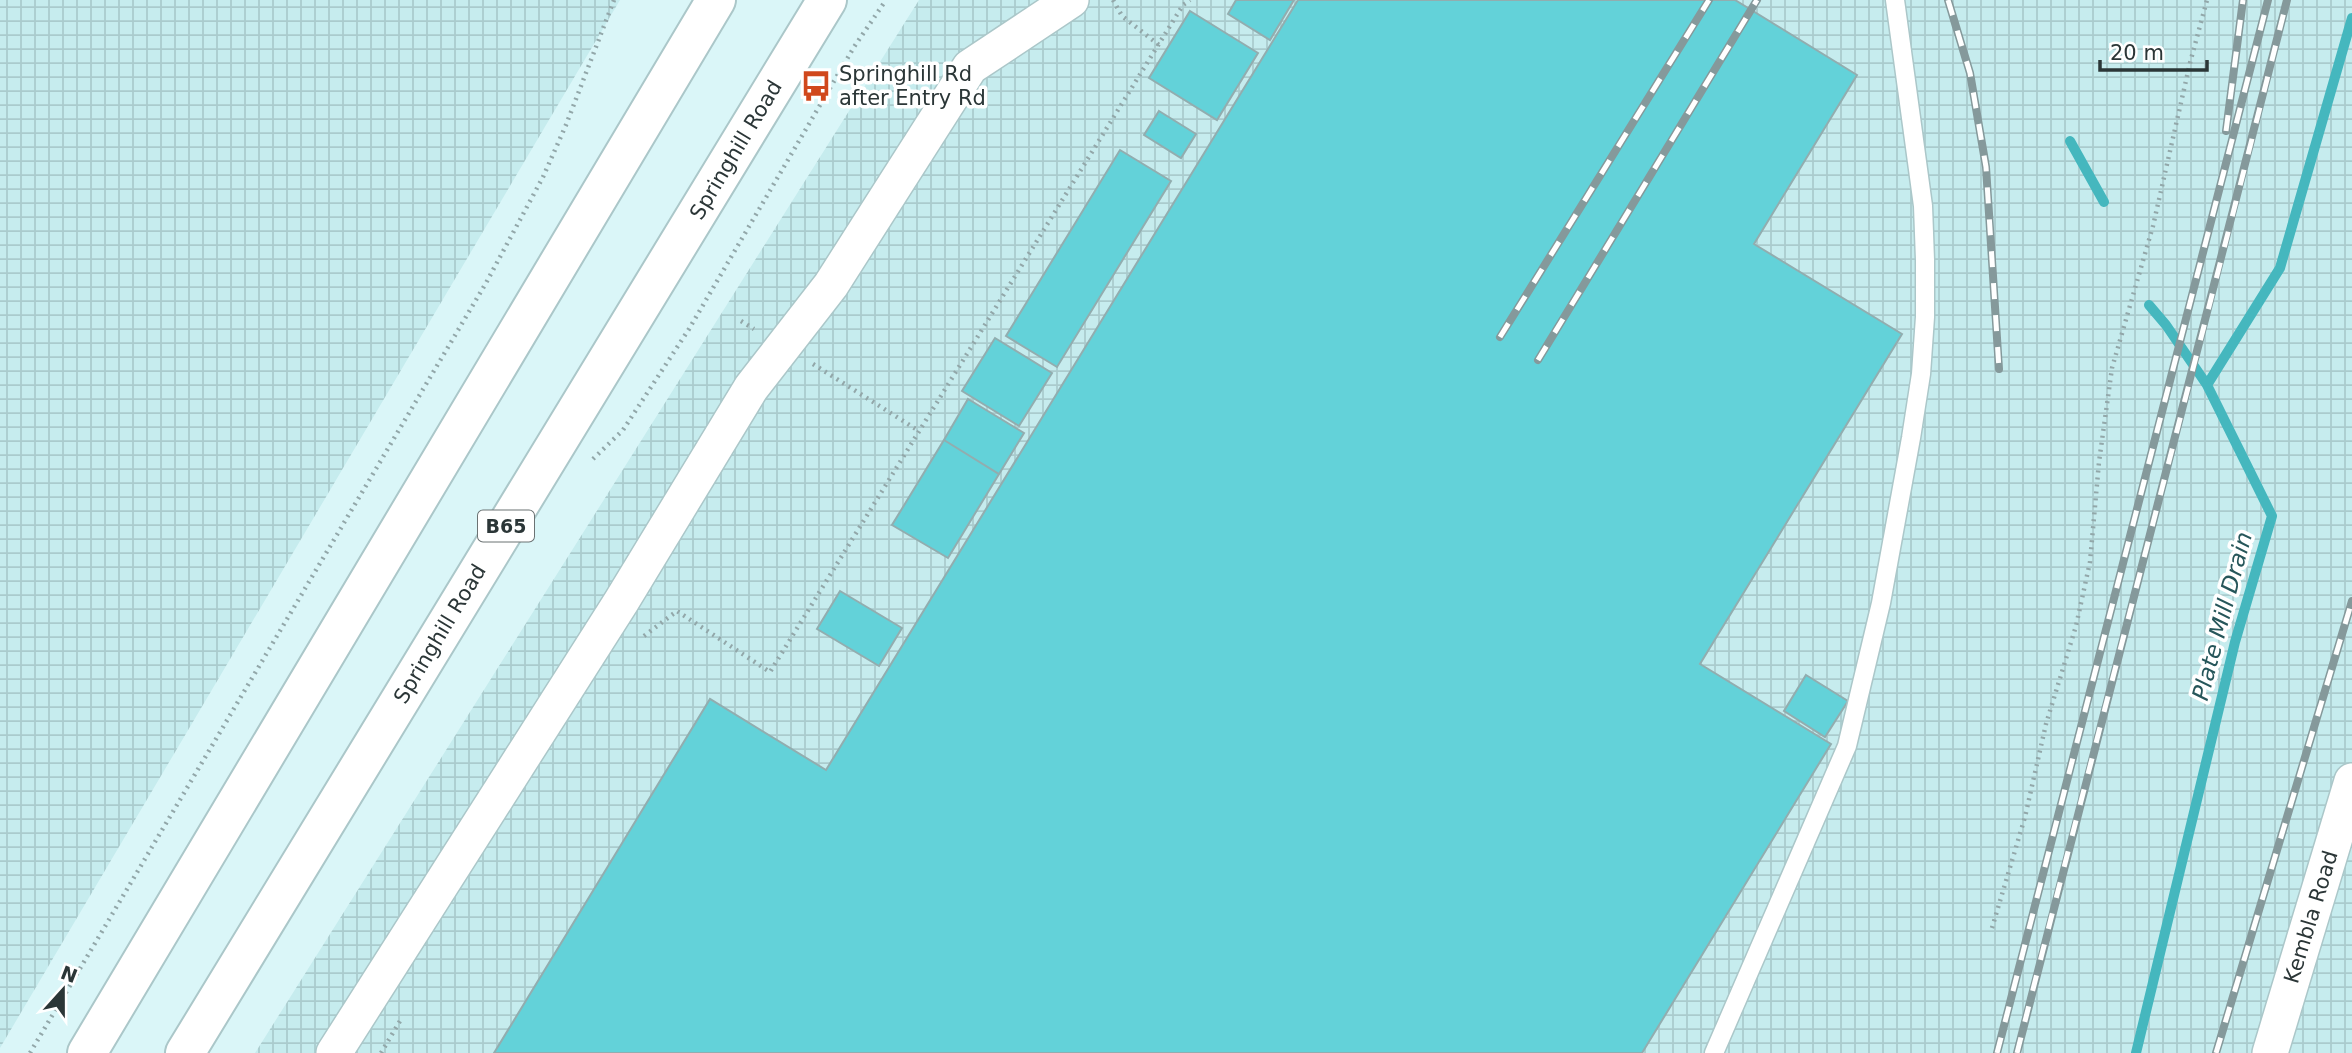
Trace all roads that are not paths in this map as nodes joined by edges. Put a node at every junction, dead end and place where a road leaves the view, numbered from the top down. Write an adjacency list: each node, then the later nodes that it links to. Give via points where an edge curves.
1 (716, 0): 6 (main road)
2 (827, 0): 7 (main road, Springhill Road / B65)
3 (1071, 0): 8 (street, via 970,67 831,285 751,388 621,602)
4 (1895, 0): 9 (lane, via 1923,206 1925,260 1921,374 1911,438 1881,603 1847,746)
5 (2352, 781): 10 (street, Kembla Road)
6 (87, 1053)
7 (185, 1053)
8 (334, 1053)
9 (1714, 1053)
10 (2270, 1053)

